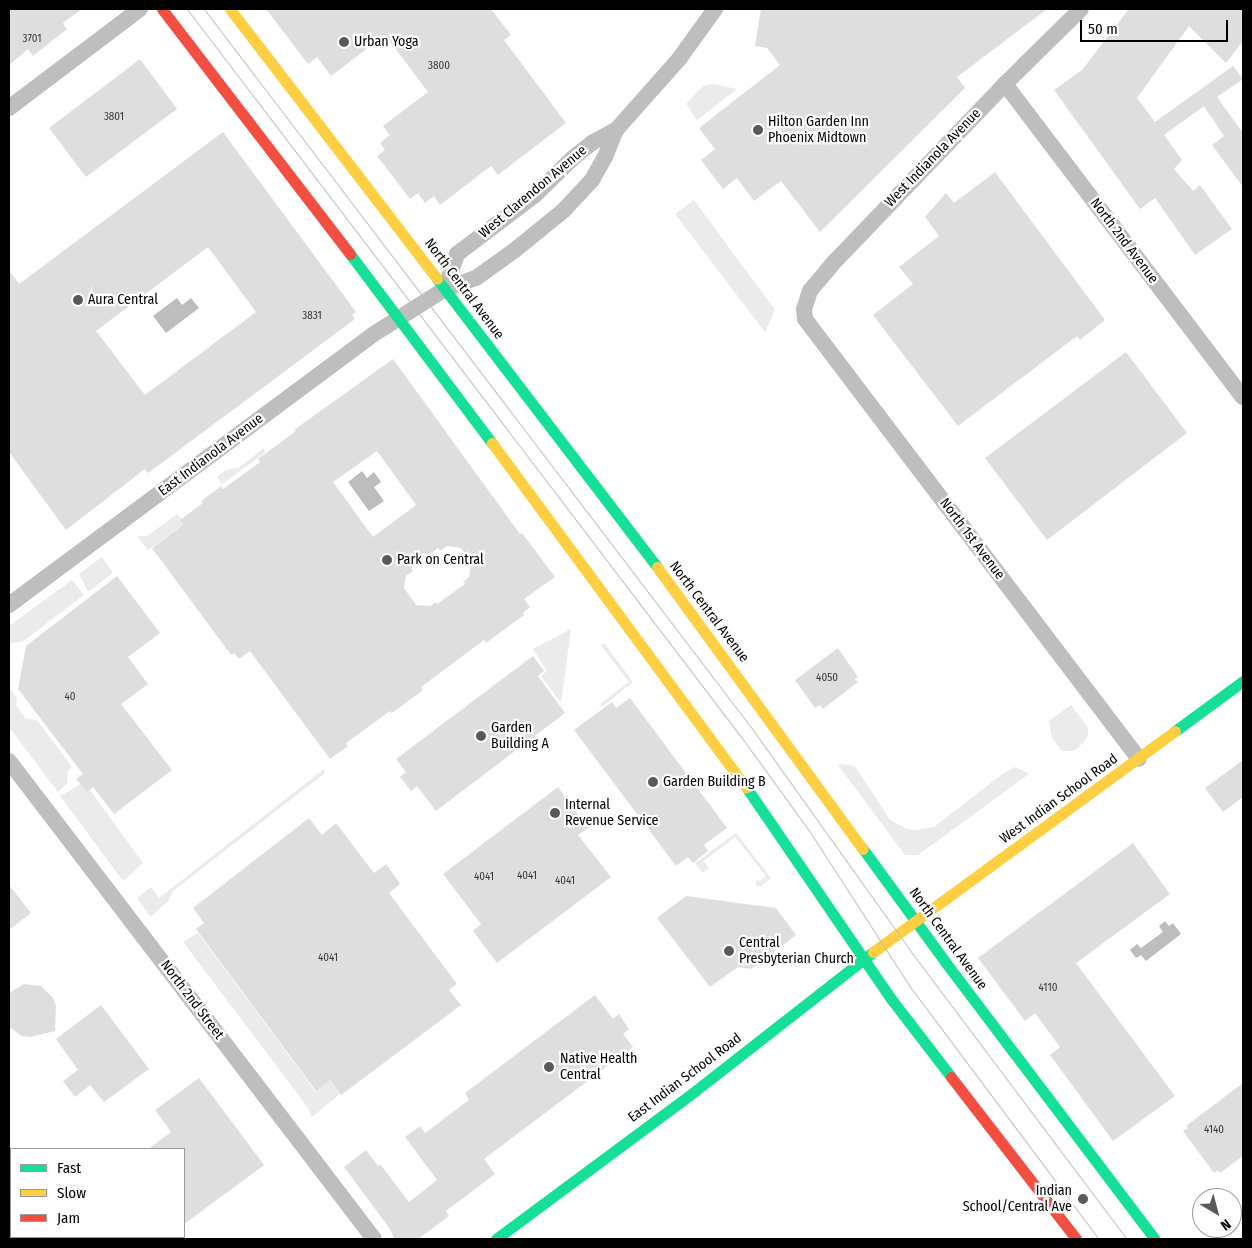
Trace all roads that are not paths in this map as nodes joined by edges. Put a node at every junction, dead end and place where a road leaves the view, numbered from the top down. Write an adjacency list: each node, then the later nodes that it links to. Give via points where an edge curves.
1 (140, 9): 7 (street)
2 (162, 9): 11 (main road)
3 (230, 9): 9 (main road, North Central Avenue)
4 (715, 9): 8 (street, West Clarendon Avenue, via 679,59)
5 (1081, 9): 6 (street, West Indianola Avenue)
6 (1005, 84): 12 (street, West Indianola Avenue, via 835,261 810,291 804,309); 13 (street, North 2nd Avenue)
7 (9, 108)
8 (616, 130): 9 (street, West Clarendon Avenue, via 593,142 535,194 457,254); 9 (street, West Clarendon Avenue, via 592,180 564,210 476,278)
9 (445, 289): 10 (street, West Clarendon Avenue); 18 (main road, North Central Avenue, via 678,594)
10 (415, 308): 11 (street, East Indianola Avenue)
11 (399, 318): 14 (street, East Indianola Avenue); 20 (main road, via 762,809)
12 (805, 319): 16 (street, North 1st Avenue)
13 (1243, 397)
14 (9, 605)
15 (1243, 682): 16 (main road, West Indian School Road)
16 (1139, 759): 18 (main road, West Indian School Road)
17 (9, 761): 21 (street, North 2nd Street)
18 (916, 922): 19 (main road, West Indian School Road); 24 (main road, North Central Avenue)
19 (891, 939): 20 (main road, East Indian School Road)
20 (864, 959): 22 (main road, East Indian School Road, via 695,1091); 23 (main road)
21 (374, 1239)
22 (496, 1239)
23 (1076, 1239)
24 (1155, 1239)

